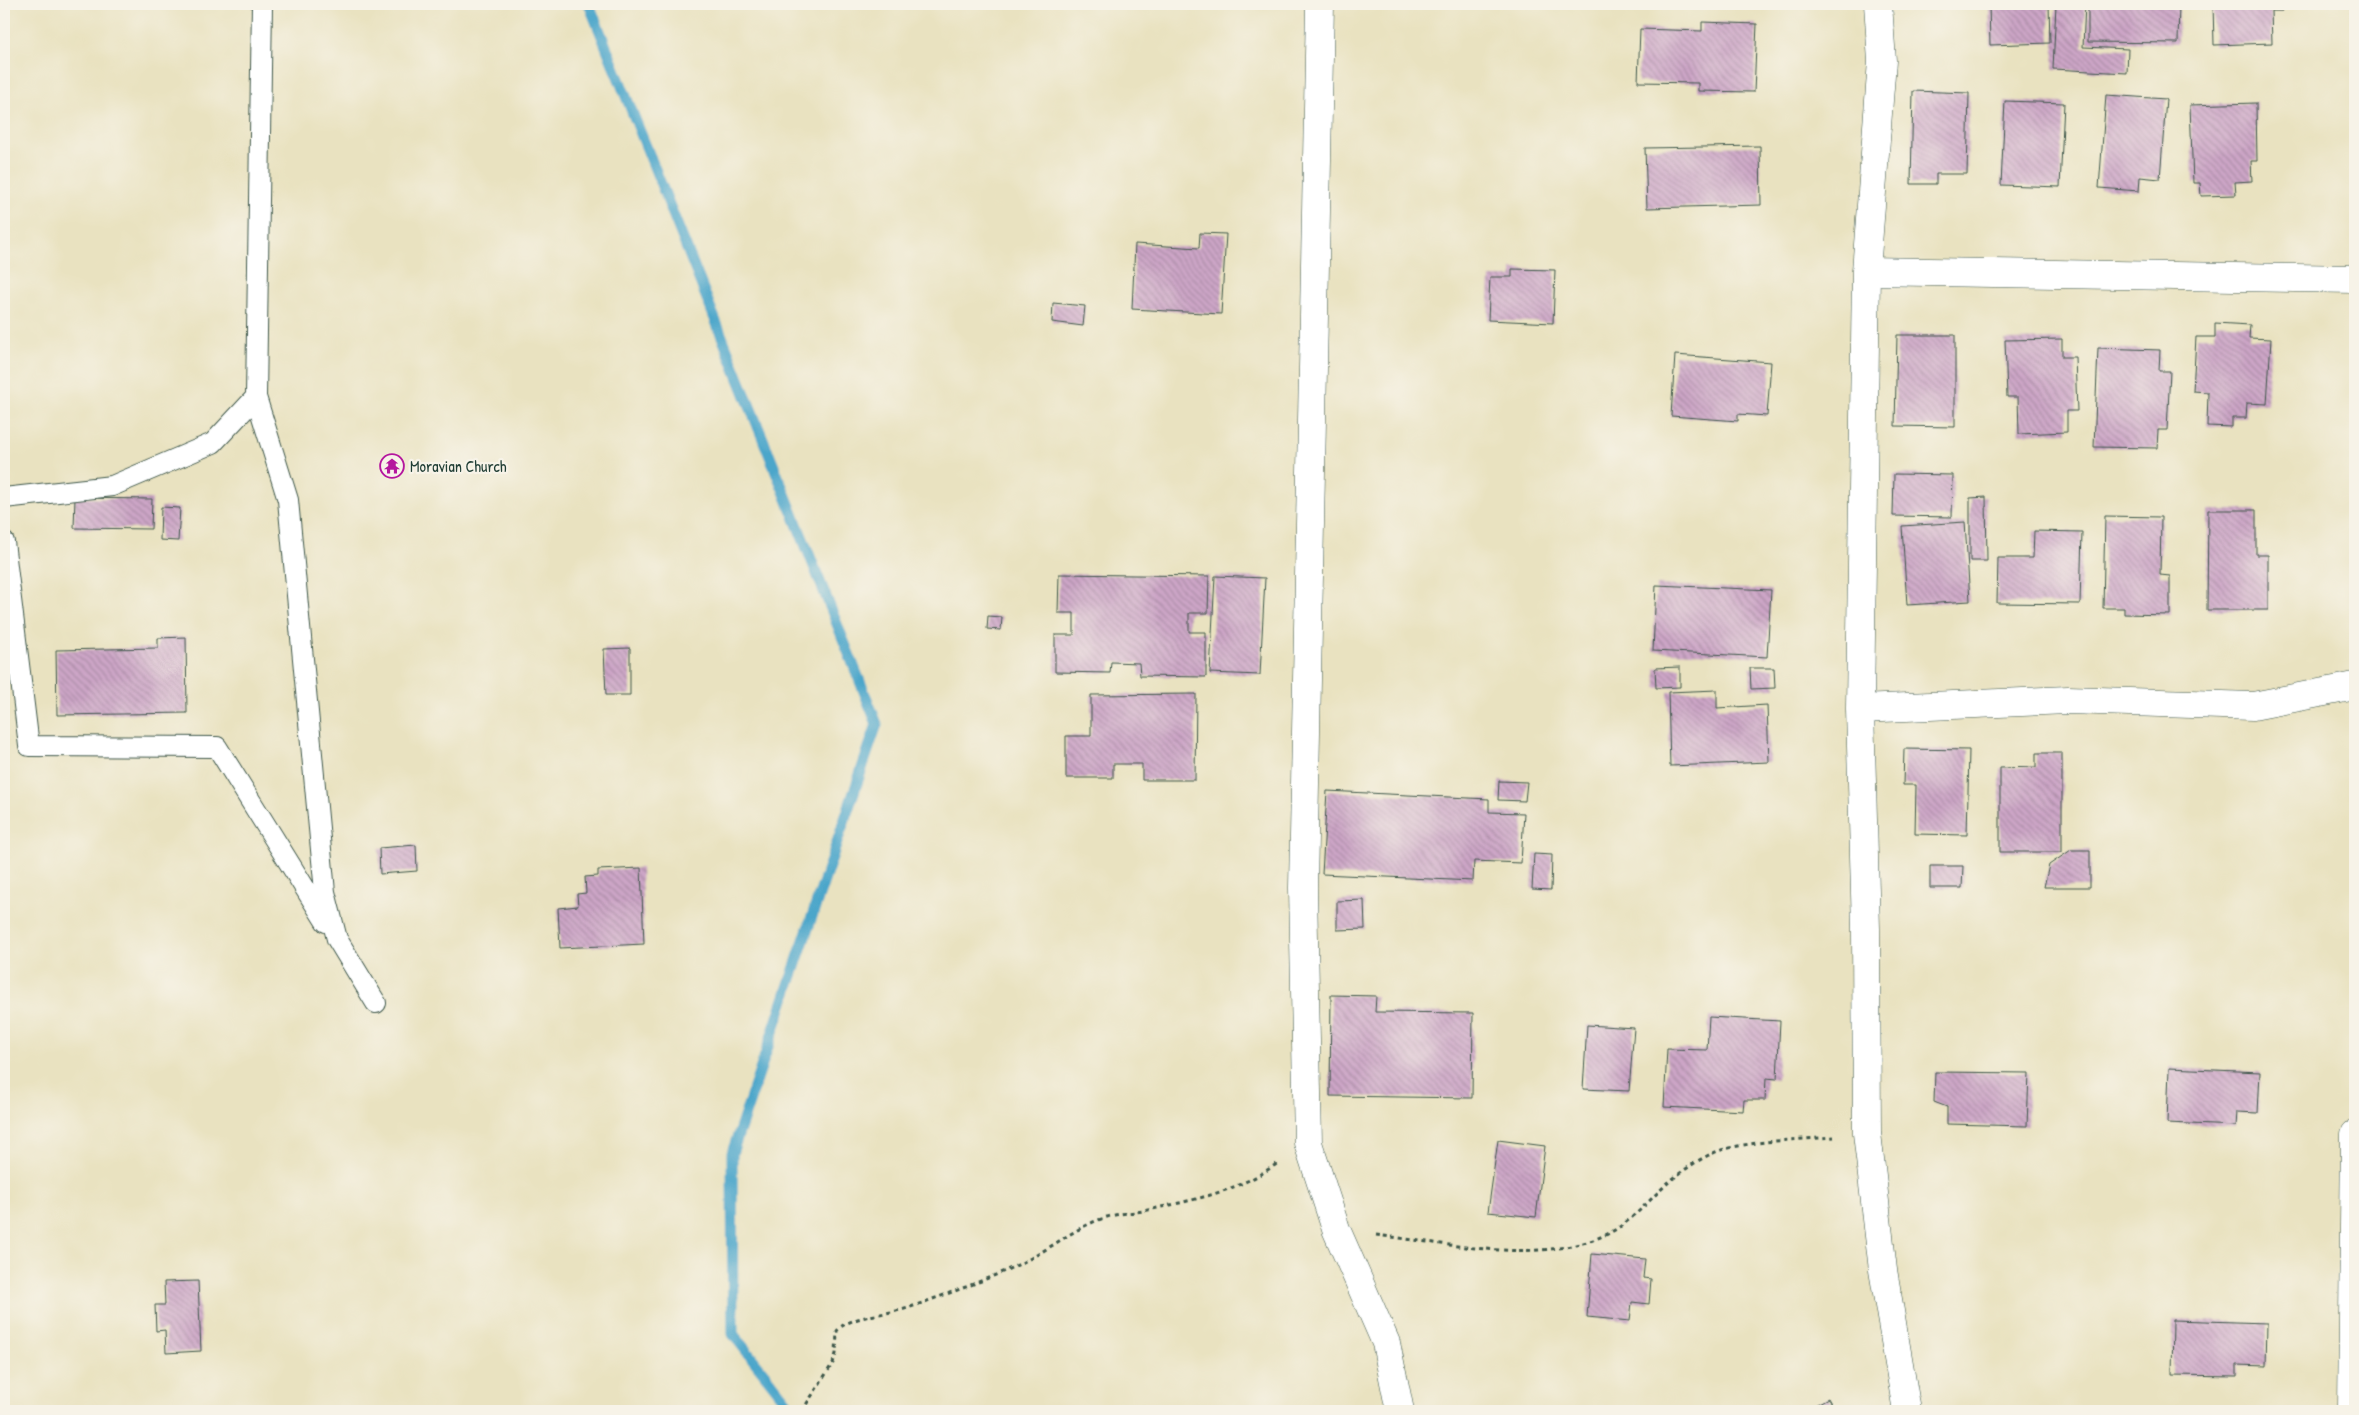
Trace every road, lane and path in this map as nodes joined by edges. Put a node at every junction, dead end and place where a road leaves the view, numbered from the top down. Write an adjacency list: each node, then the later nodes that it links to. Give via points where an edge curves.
1 (262, 4): 6 (lane)
2 (1320, 4): 15 (street, via 1303,888)
3 (1878, 4): 4 (street, via 1882,61)
4 (1866, 271): 5 (street); 10 (street)
5 (2355, 279)
6 (256, 397): 7 (lane, via 213,443 112,486); 11 (lane, via 288,500 325,892)
7 (4, 498)
8 (4, 542): 11 (lane, via 29,746 217,747)
9 (2355, 686): 10 (street, via 2252,706 2068,700)
10 (1860, 709): 13 (street)
11 (337, 939): 12 (lane)
12 (376, 1003)
13 (1867, 1134): 16 (path, via 1724,1149 1677,1174 1640,1211 1604,1236 1557,1250 1476,1248); 19 (street, via 1883,1270)
14 (2355, 1134): 20 (street)
15 (1308, 1143): 16 (street); 17 (path, via 1262,1174 1230,1190 1109,1216 1069,1233 1032,1258 1000,1273 894,1313 846,1322 837,1331 833,1363)
16 (1336, 1229): 18 (street, via 1386,1343)
17 (802, 1411)
18 (1400, 1411)
19 (1907, 1411)
20 (2352, 1411)

